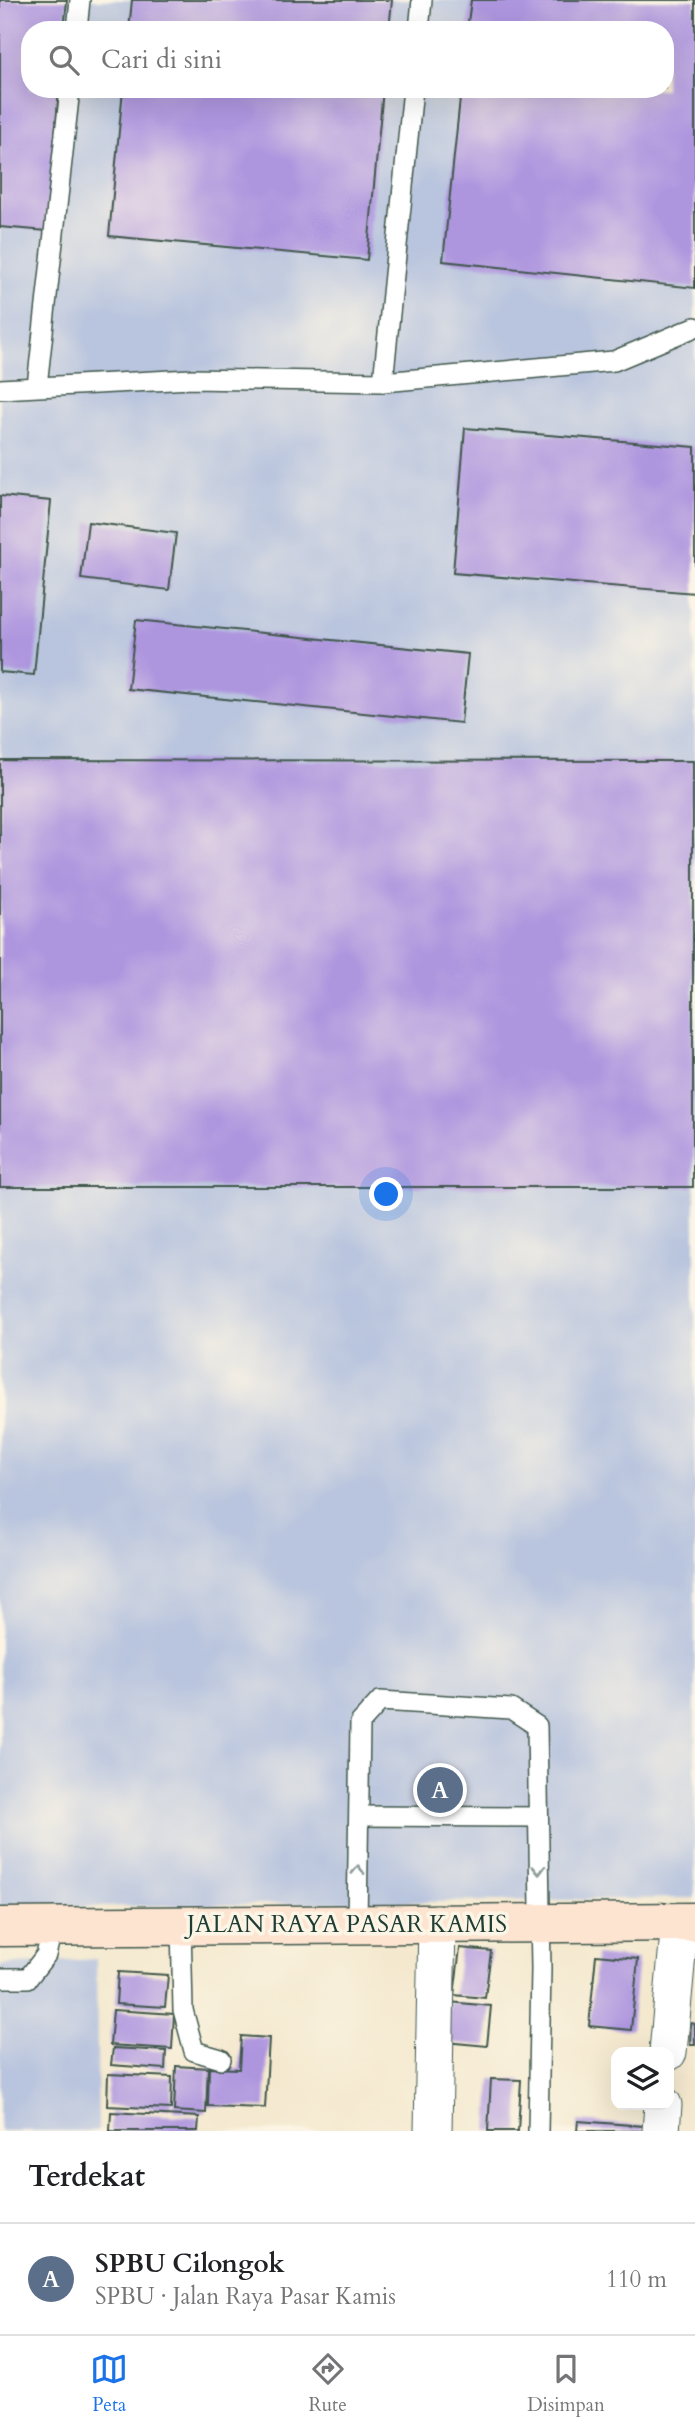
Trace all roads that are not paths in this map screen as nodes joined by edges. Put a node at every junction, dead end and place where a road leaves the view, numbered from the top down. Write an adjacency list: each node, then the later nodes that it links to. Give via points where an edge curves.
1 (80, 0): 3 (lane)
2 (422, 0): 4 (lane)
3 (78, 21)
4 (420, 21)
5 (69, 98): 9 (lane)
6 (412, 98): 8 (lane)
7 (695, 327): 8 (lane, via 614,361)
8 (383, 382): 9 (lane, via 191,379)
9 (37, 386): 10 (lane)
10 (0, 389)
11 (360, 1816): 12 (lane); 12 (lane, via 360,1723 380,1701 511,1709 537,1726); 16 (lane, one-way to 11)
12 (538, 1817): 15 (lane, one-way to 15)
13 (687, 1922): 15 (main road, JALAN RAYA PASAR KAMIS); 21 (street)
14 (437, 1923): 15 (main road, JALAN RAYA PASAR KAMIS); 16 (main road, JALAN RAYA PASAR KAMIS); 24 (street)
15 (540, 1923): 25 (lane)
16 (357, 1924): 17 (main road, JALAN RAYA PASAR KAMIS)
17 (181, 1925): 18 (main road, JALAN RAYA PASAR KAMIS); 22 (lane, via 183,2010 194,2051)
18 (53, 1926): 19 (main road, JALAN RAYA PASAR KAMIS); 20 (lane, via 46,1955 28,1978)
19 (0, 1927)
20 (0, 1978)
21 (669, 2047)
22 (221, 2059)
23 (663, 2110): 26 (street)
24 (433, 2131)
25 (538, 2131)
26 (661, 2131)

